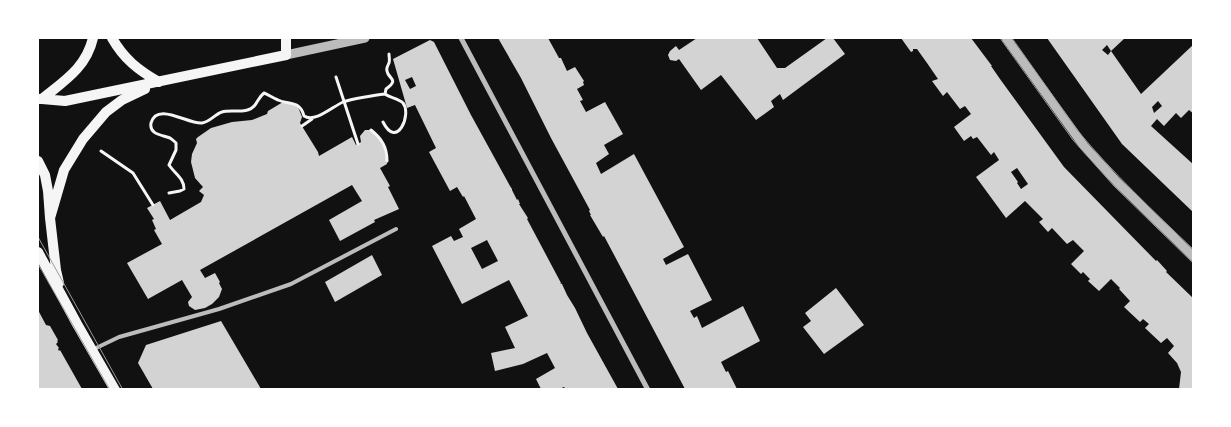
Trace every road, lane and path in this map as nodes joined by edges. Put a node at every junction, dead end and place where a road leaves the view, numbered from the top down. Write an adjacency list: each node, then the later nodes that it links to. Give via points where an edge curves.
1 (93, 38): 12 (main road, via 88,53 74,73)
2 (112, 38): 10 (main road, via 128,60)
3 (286, 38): 8 (main road)
4 (365, 38): 8 (street)
5 (462, 38): 31 (street)
6 (1006, 38): 27 (street, via 1084,146)
7 (389, 54): 11 (path, via 387,70 392,82)
8 (286, 55): 10 (main road)
9 (336, 77): 13 (path)
10 (159, 82): 12 (main road, via 65,101); 24 (main road, via 122,100 96,122 64,170)
11 (386, 94): 13 (path); 15 (path, via 402,102 405,119 396,132 387,129)
12 (40, 99)
13 (344, 101): 14 (path); 18 (path)
14 (313, 118): 16 (path); 22 (path, via 306,118 294,104 280,102 264,93 250,109 222,112 206,122 187,121 174,115 155,117 151,124 154,132 176,143 170,165 184,184 184,189)
15 (383, 122)
16 (302, 126)
17 (371, 130): 21 (path, via 385,146)
18 (358, 144)
19 (101, 151): 23 (path, via 133,173)
20 (38, 160): 24 (main road, via 45,175)
21 (387, 161)
22 (169, 193)
23 (153, 205)
24 (50, 218): 28 (main road)
25 (396, 229): 29 (lane, via 291,284 119,337)
26 (38, 252): 28 (main road)
27 (1194, 257)
28 (61, 294): 29 (main road)
29 (92, 350): 30 (main road)
30 (115, 390)
31 (648, 390)

